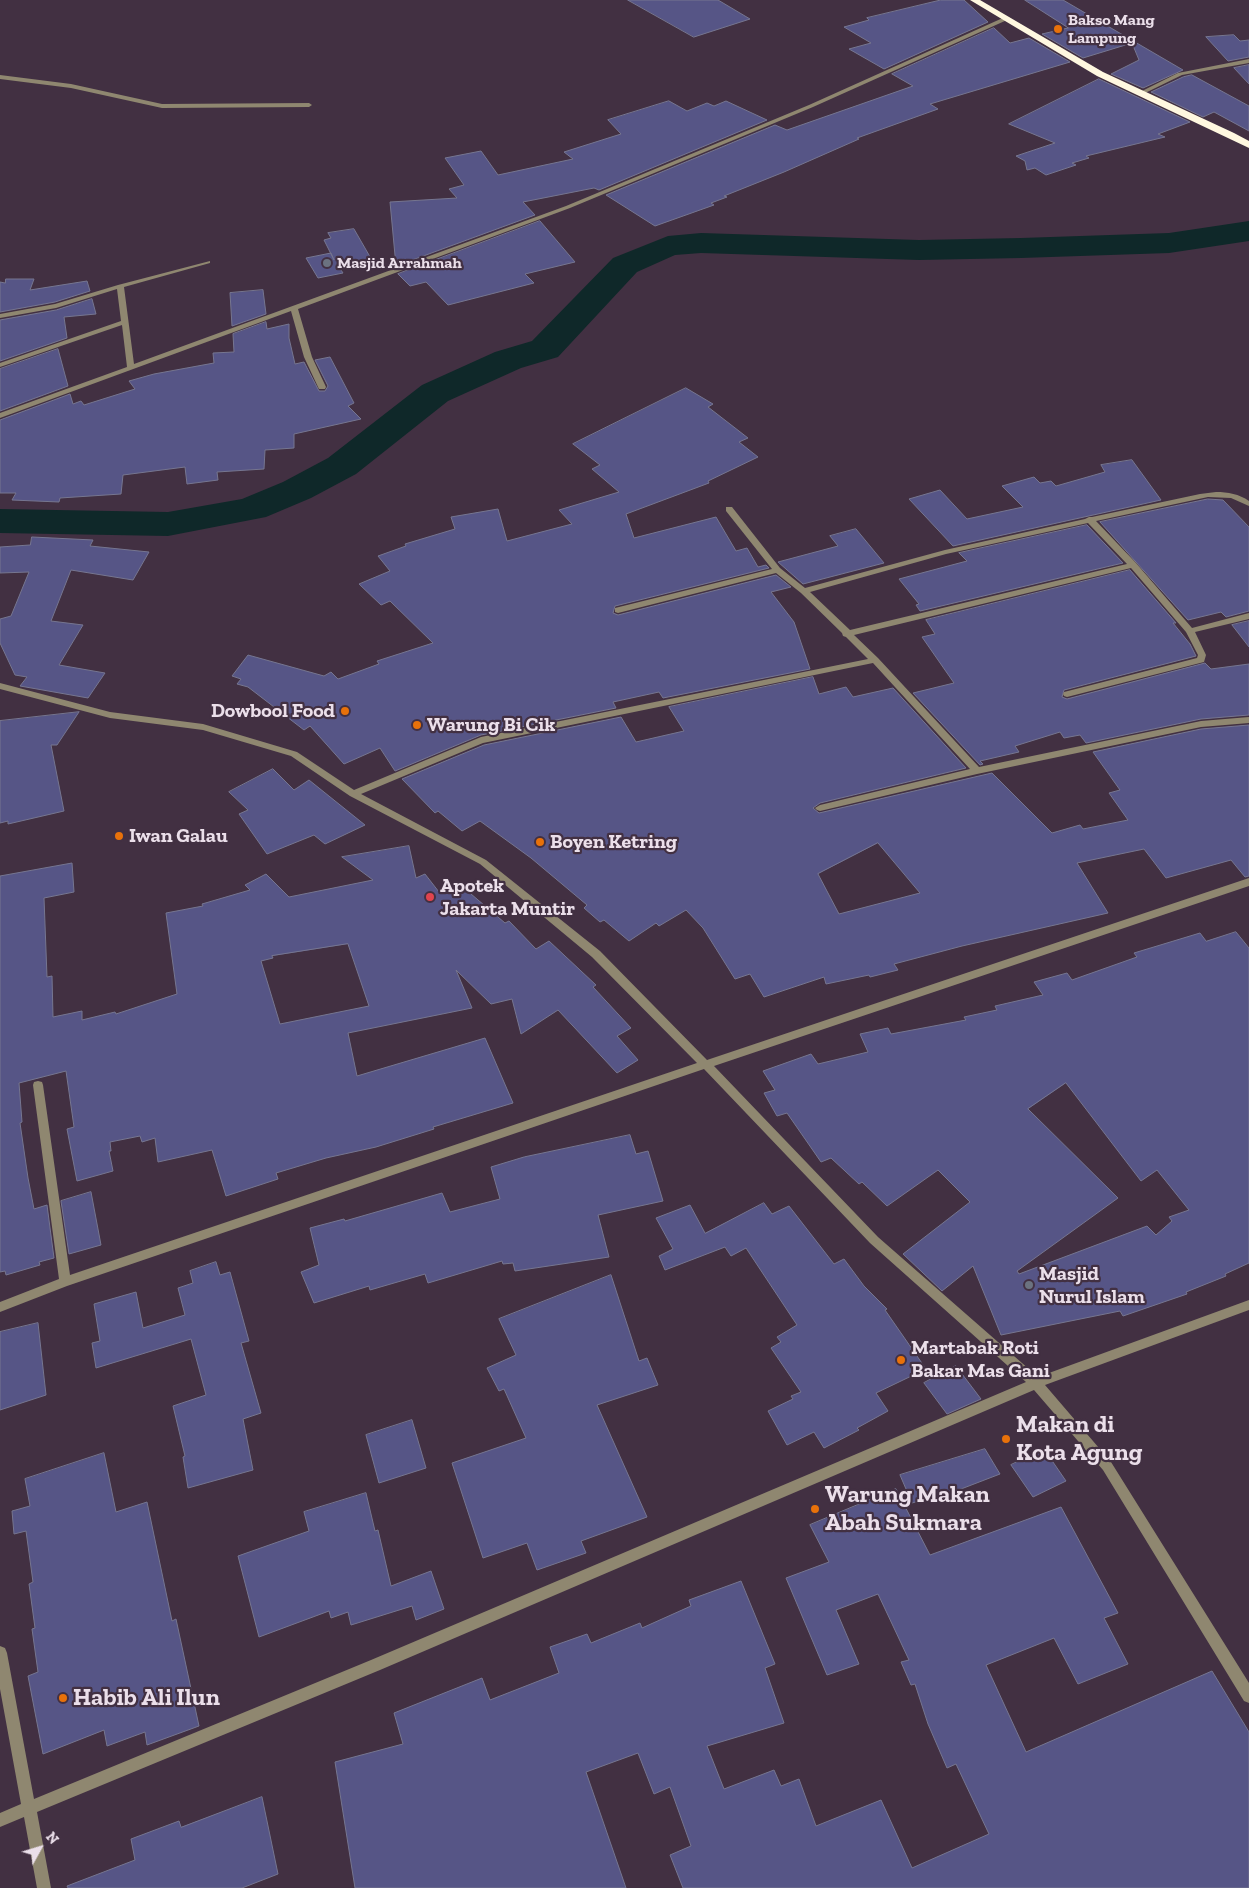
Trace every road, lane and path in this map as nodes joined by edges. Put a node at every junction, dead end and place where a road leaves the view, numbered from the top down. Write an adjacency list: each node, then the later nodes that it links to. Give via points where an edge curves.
1 (974, 0): 2 (highway)
2 (1005, 19): 5 (highway); 10 (street, via 568,208)
3 (1249, 61): 5 (street, via 1180,74)
4 (0, 77): 6 (street, via 71,86 162,106)
5 (1139, 94): 7 (highway, via 1190,114)
6 (309, 105)
7 (1249, 145)
8 (208, 262): 9 (street)
9 (120, 286): 11 (street, via 56,306); 12 (street)
10 (294, 308): 14 (street); 15 (street, via 308,357)
11 (0, 316)
12 (124, 322): 13 (street); 14 (street)
13 (0, 365)
14 (131, 366): 16 (street)
15 (322, 387)
16 (0, 416)
17 (1249, 504): 19 (street, via 1230,494 1219,493)
18 (729, 509): 21 (street)
19 (1090, 519): 20 (street); 22 (street, via 945,552)
20 (1133, 565): 25 (street); 26 (street)
21 (777, 570): 22 (street); 23 (street)
22 (804, 591): 26 (street)
23 (618, 610)
24 (1249, 616): 25 (street)
25 (1190, 631): 29 (street, via 1202,655 1201,660)
26 (846, 634): 27 (street)
27 (875, 660): 31 (street); 32 (street, via 480,740)
28 (0, 686): 32 (street, via 110,715 203,727 294,754)
29 (1068, 694)
30 (1249, 720): 31 (street, via 1201,724)
31 (977, 771): 33 (street)
32 (353, 794): 35 (street, via 483,862 596,954)
33 (820, 808)
34 (1249, 882): 35 (street)
35 (705, 1064): 37 (street); 40 (street, via 874,1240)
36 (38, 1085): 37 (street)
37 (65, 1282): 39 (street)
38 (1249, 1305): 40 (street)
39 (0, 1307)
40 (1036, 1383): 42 (street, via 1107,1466); 43 (street, via 375,1666)
41 (0, 1653): 43 (street)
42 (1249, 1696)
43 (29, 1809): 44 (street); 45 (street)
44 (0, 1820)
45 (44, 1888)

